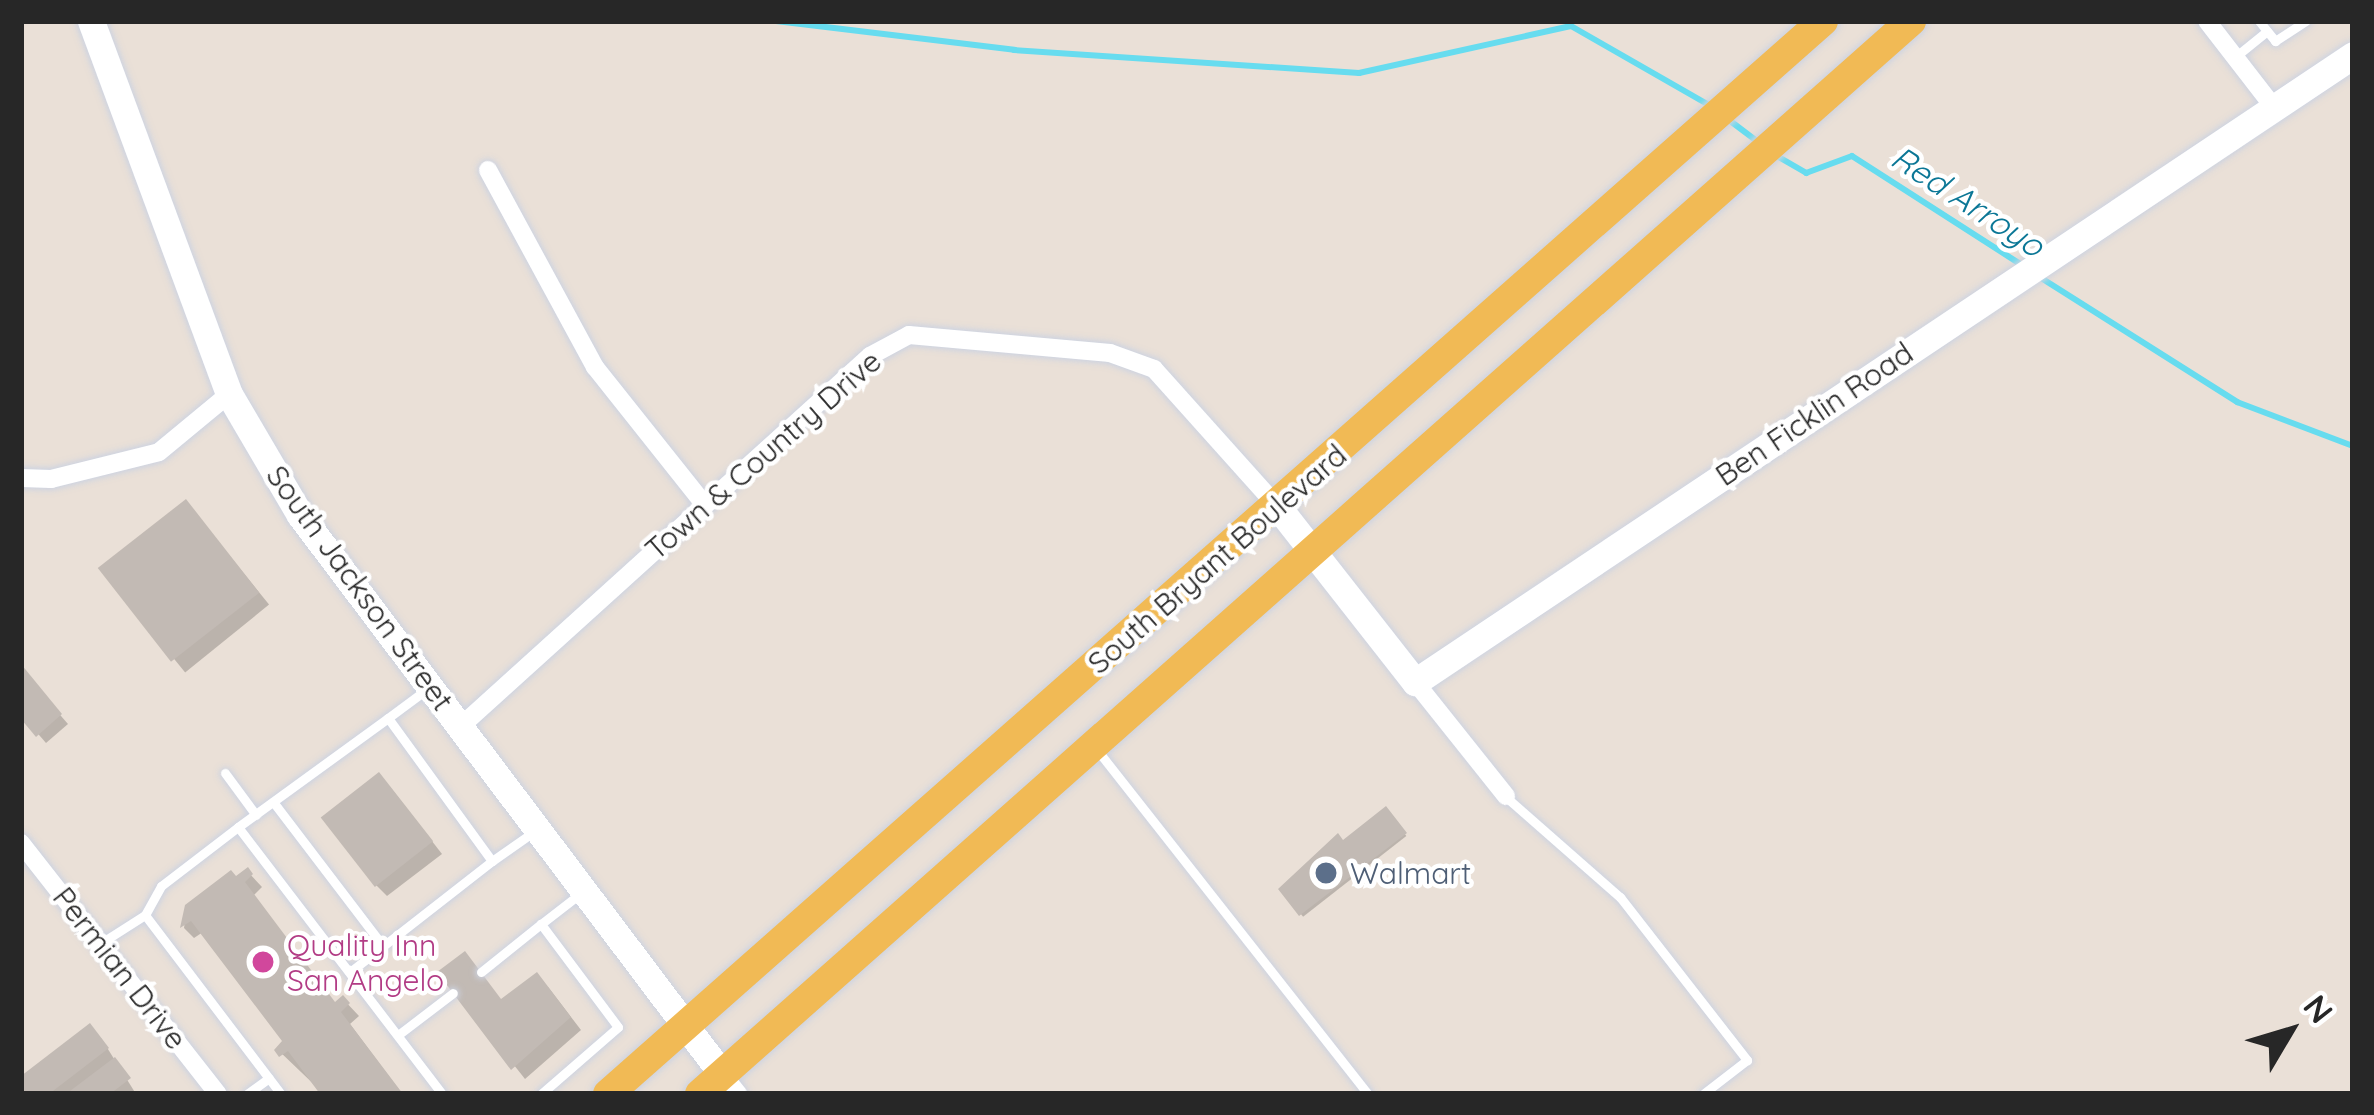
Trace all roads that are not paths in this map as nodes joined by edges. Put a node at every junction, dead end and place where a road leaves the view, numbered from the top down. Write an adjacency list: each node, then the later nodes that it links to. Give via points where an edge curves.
1 (91, 21): 12 (street, South Jackson Street)
2 (1911, 21): 16 (main road, South Bryant Boulevard)
3 (2207, 21): 9 (street)
4 (2259, 21): 7 (lane)
5 (2306, 21): 7 (lane, via 2275,41)
6 (1815, 28): 15 (main road, South Bryant Boulevard)
7 (2267, 31): 9 (lane)
8 (2353, 55): 10 (street, Ben Ficklin Road)
9 (2235, 57): 10 (street)
10 (2272, 105): 17 (street, Ben Ficklin Road, via 2221,148)
11 (488, 170): 14 (street, via 595,367)
12 (229, 394): 13 (street, via 159,452 51,479); 18 (street, South Jackson Street, via 300,515)
13 (21, 478)
14 (703, 503): 15 (street, Town & Country Drive, via 870,356 909,335 951,334 1110,353 1154,369); 20 (street, Town & Country Drive)
15 (1277, 506): 16 (street); 38 (main road, South Bryant Boulevard)
16 (1312, 551): 17 (street); 21 (main road, South Bryant Boulevard)
17 (1415, 682): 23 (street)
18 (430, 687): 19 (lane); 20 (street, South Jackson Street)
19 (388, 718): 24 (lane); 29 (lane)
20 (460, 727): 27 (street, South Jackson Street)
21 (1094, 747): 41 (main road, South Bryant Boulevard); 48 (lane)
22 (225, 773): 25 (lane)
23 (1506, 796): 49 (lane, via 1620,897 1747,1060)
24 (274, 803): 25 (lane); 34 (lane)
25 (256, 815): 26 (lane)
26 (238, 827): 31 (lane, via 161,886); 35 (lane)
27 (535, 830): 29 (lane); 30 (street, South Jackson Street)
28 (21, 843): 33 (street, Permian Drive)
29 (492, 861): 34 (lane)
30 (580, 893): 32 (lane); 38 (street, South Jackson Street)
31 (145, 915): 33 (lane); 40 (lane)
32 (541, 924): 36 (lane); 46 (lane, via 619,1028)
33 (100, 943): 42 (street, Permian Drive)
34 (382, 945): 35 (lane)
35 (350, 972): 39 (lane)
36 (481, 972)
37 (453, 993): 39 (lane)
38 (685, 1027): 41 (street, South Jackson Street); 47 (main road, South Bryant Boulevard)
39 (398, 1035): 45 (lane)
40 (269, 1078): 43 (lane); 44 (lane)
41 (720, 1087)
42 (218, 1094)
43 (247, 1094)
44 (281, 1094)
45 (442, 1094)
46 (542, 1094)
47 (608, 1094)
48 (1368, 1094)
49 (1703, 1094)

